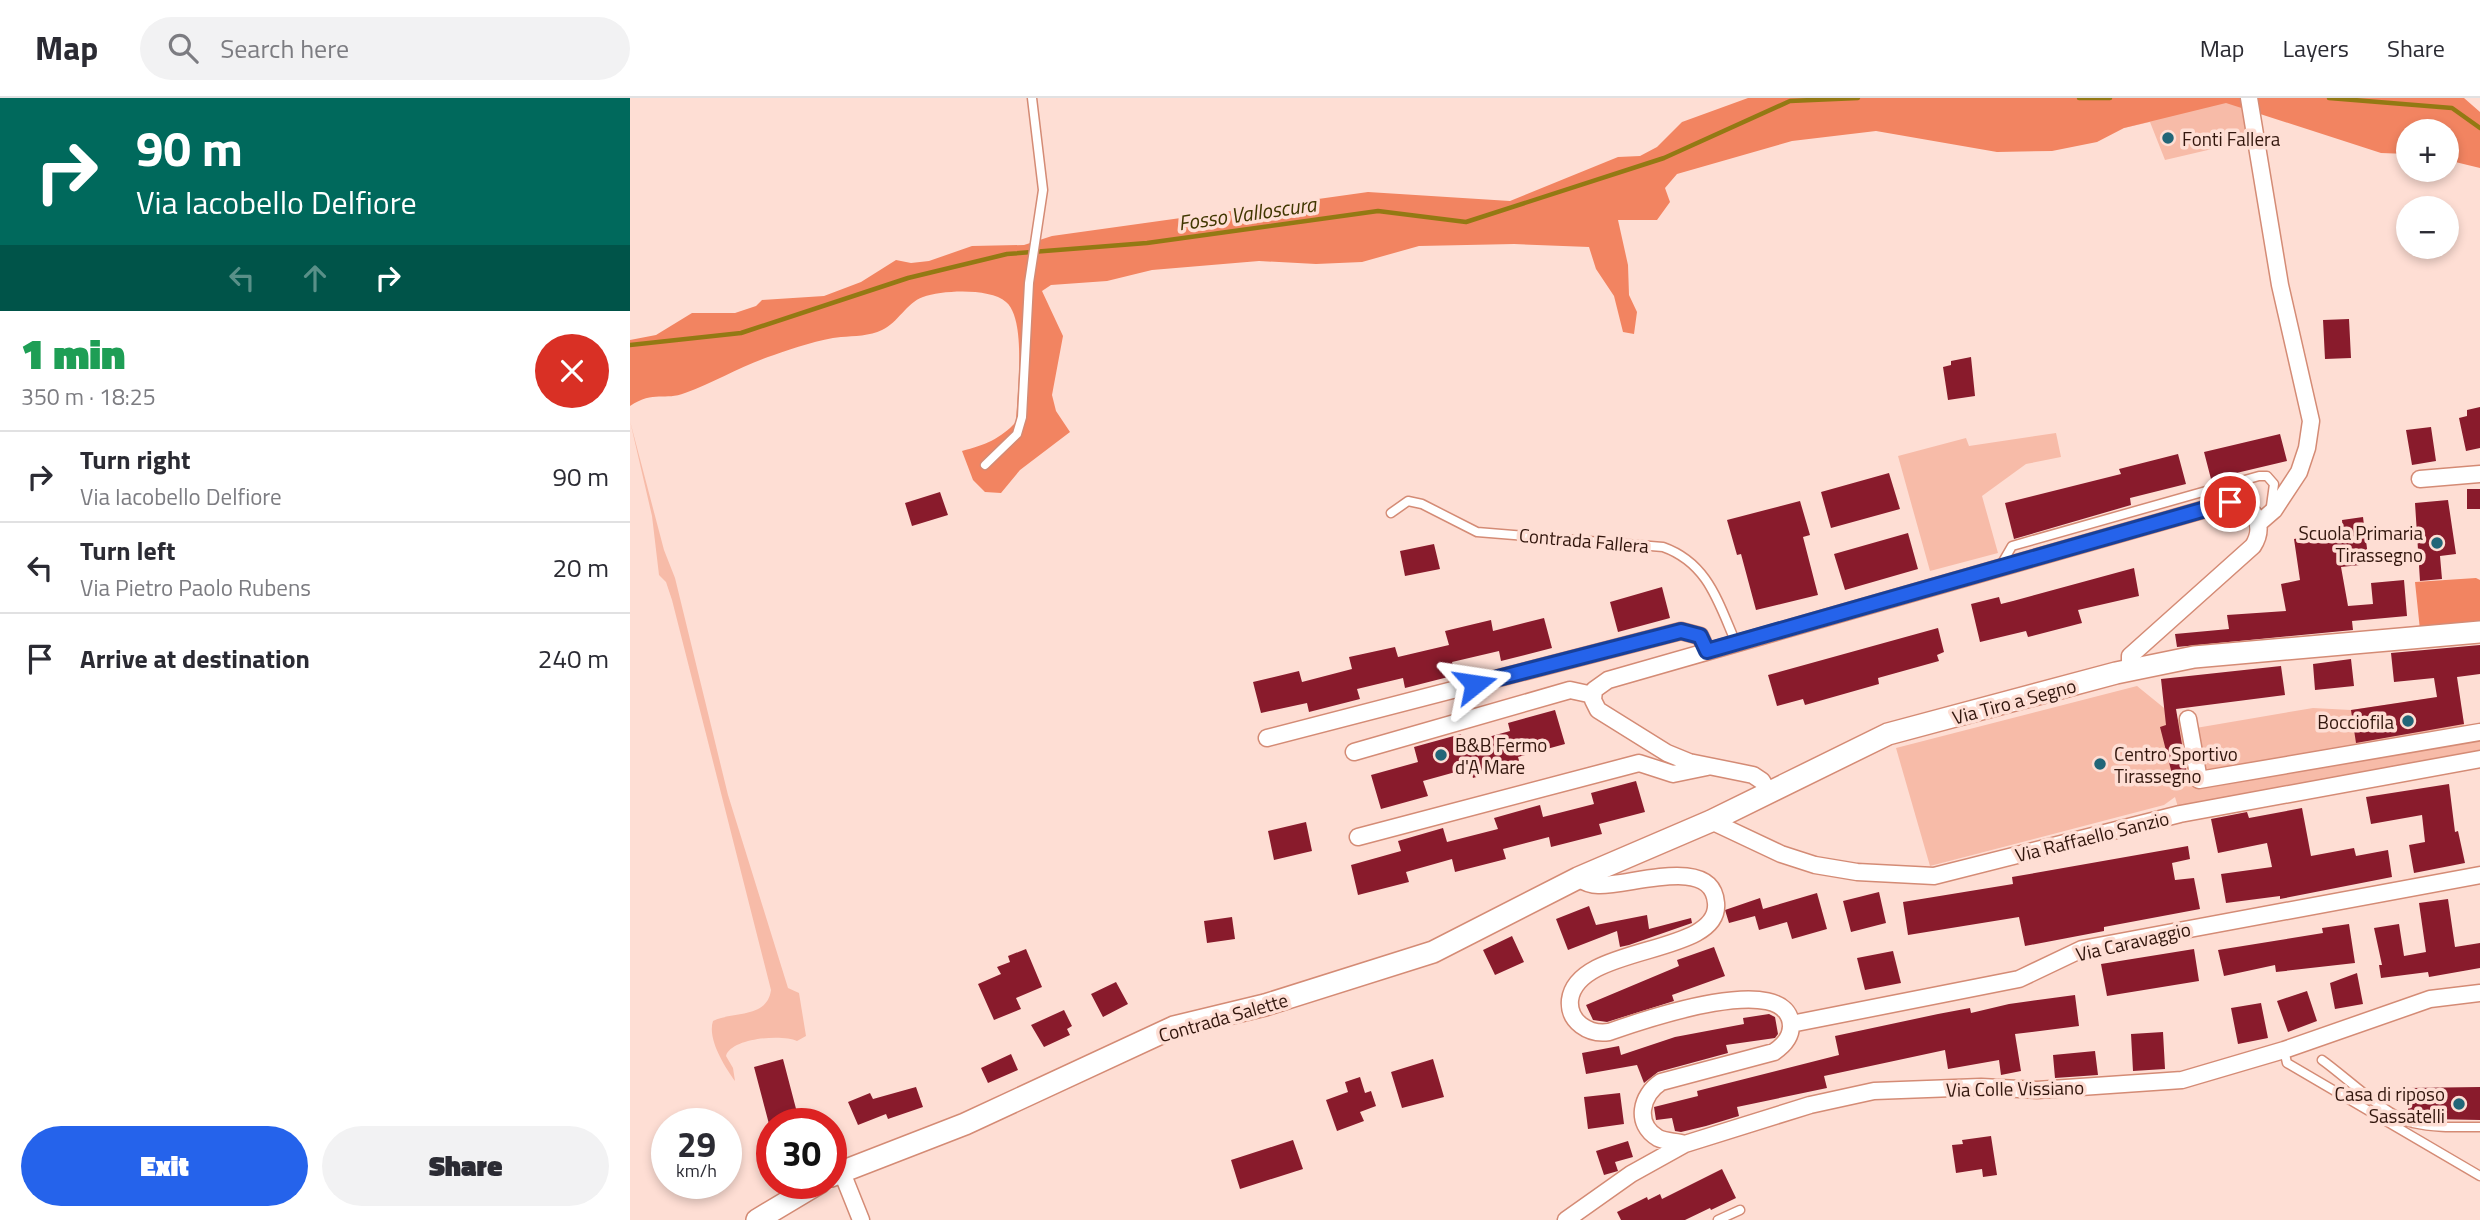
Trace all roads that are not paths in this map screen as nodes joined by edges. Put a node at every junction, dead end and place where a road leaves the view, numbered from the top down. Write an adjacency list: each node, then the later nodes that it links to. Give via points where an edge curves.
1 (1032, 98): 3 (lane, via 1043,190 1028,283 1022,417 1017,434)
2 (2249, 98): 7 (street, via 2280,285 2311,421 2299,472)
3 (985, 466)
4 (2480, 474): 5 (street)
5 (2420, 479)
6 (1391, 513): 10 (lane, Contrada Fallera, via 1408,501 1477,531 1679,552 1697,565)
7 (2263, 520): 8 (street, via 2248,507 2230,502); 8 (lane, via 2274,484 2267,476 2259,476 2012,545); 12 (street, via 2252,545 2130,656)
8 (2000, 568): 10 (street)
9 (2480, 632): 12 (main road, Via Tiro a Segno, via 2194,657)
10 (1736, 643): 11 (street)
11 (1707, 651): 13 (street, via 1605,681); 16 (street, via 1700,636 1681,631)
12 (2130, 671): 20 (main road, Via Tiro a Segno, via 1888,734)
13 (1593, 695): 17 (street, via 1570,690); 19 (street, via 1598,710 1620,726 1667,753)
14 (2188, 719): 15 (street, via 2199,780)
15 (2480, 732)
16 (1267, 738)
17 (1354, 752)
18 (2480, 759): 21 (street, Via Raffaello Sanzio, via 2180,814 1934,876 1815,865)
19 (1708, 766): 20 (street, via 1754,775); 22 (street, via 1673,774 1639,763)
20 (1769, 793): 21 (main road, Via Tiro a Segno)
21 (1711, 821): 24 (main road, Via Tiro a Segno)
22 (1358, 837)
23 (2480, 875): 26 (street, Via Caravaggio, via 2082,949 2019,979)
24 (1578, 878): 26 (street, via 1597,885 1686,875 1706,882 1716,901 1715,914 1704,930 1619,960 1580,981 1570,1006 1582,1027 1603,1033 1723,1001 1762,999 1781,1006); 31 (main road, Contrada Salette, via 1433,952 1265,1005 1174,1027 965,1124)
25 (2480, 993): 27 (street, Via Colle Vissiano, via 2430,999)
26 (1791, 1024): 30 (street, via 1786,1042 1774,1052 1652,1088 1643,1105 1646,1125 1658,1138)
27 (2284, 1050): 30 (street, Via Colle Vissiano, via 2182,1080 2037,1090 1874,1091 1810,1105); 32 (lane, via 2287,1063)
28 (2322, 1060): 29 (lane, via 2411,1122)
29 (2480, 1128)
30 (1685, 1144): 38 (street, Via Colle Vissiano)
31 (847, 1169)
32 (2480, 1176)
33 (847, 1194): 37 (street)
34 (792, 1199): 36 (main road)
35 (1740, 1210): 39 (lane)
36 (757, 1220)
37 (861, 1220)
38 (1566, 1220)
39 (1718, 1220)

